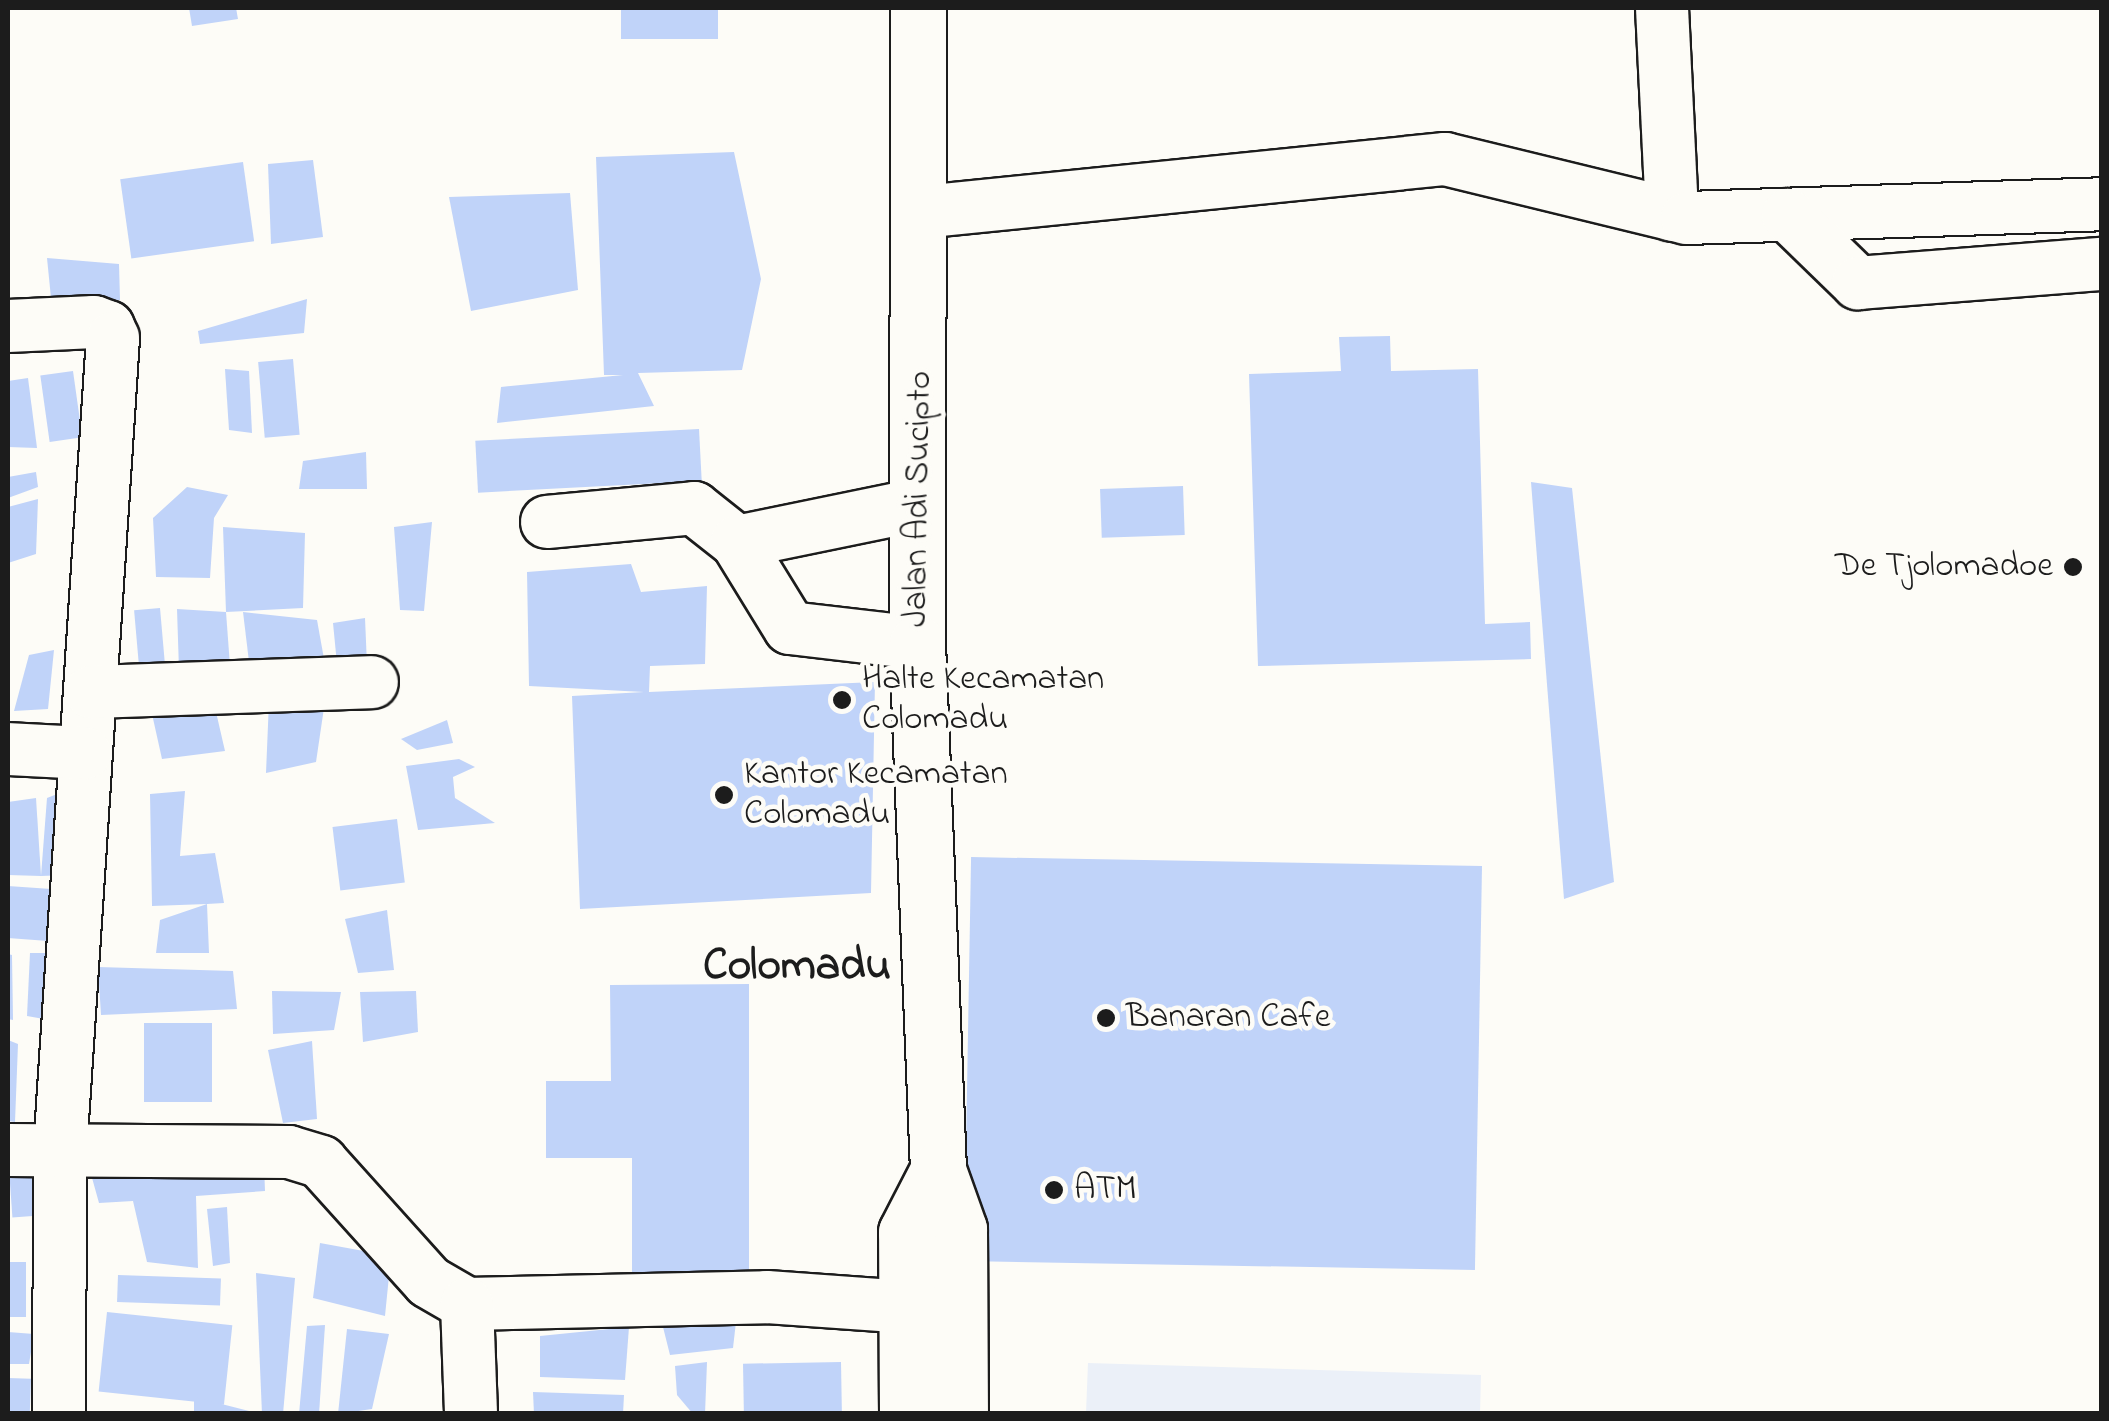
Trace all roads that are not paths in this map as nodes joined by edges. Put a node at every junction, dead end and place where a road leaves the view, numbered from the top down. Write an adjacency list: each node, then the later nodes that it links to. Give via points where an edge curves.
1 (918, 8): 4 (highway, Jalan Adi Sucipto)
2 (1662, 8): 5 (street)
3 (2102, 204): 6 (street)
4 (922, 212): 5 (street, via 1445,159); 9 (highway, Jalan Adi Sucipto)
5 (1672, 215): 6 (street)
6 (1788, 215): 7 (street, via 1858,282)
7 (2102, 264)
8 (8, 326): 14 (street, via 94,322 108,327 112,338)
9 (918, 505): 11 (street); 12 (highway, Jalan Adi Sucipto)
10 (548, 522): 11 (street, via 694,508)
11 (736, 542): 12 (street, via 790,628)
12 (917, 643): 19 (highway, Jalan Adi Sucipto)
13 (372, 682): 14 (street)
14 (91, 692): 16 (street)
15 (8, 749): 16 (street)
16 (86, 753): 18 (street)
17 (8, 1150): 18 (street)
18 (60, 1152): 20 (street, via 289,1152 321,1162 430,1282); 22 (street)
19 (938, 1170): 21 (highway, Jalan Adi Sucipto, via 906,1232); 25 (highway, Jalan Adi Sucipto, via 959,1229)
20 (468, 1304): 21 (street, via 767,1297); 23 (street)
21 (906, 1307): 24 (highway, Jalan Adi Sucipto)
22 (58, 1414)
23 (470, 1414)
24 (907, 1414)
25 (960, 1414)

